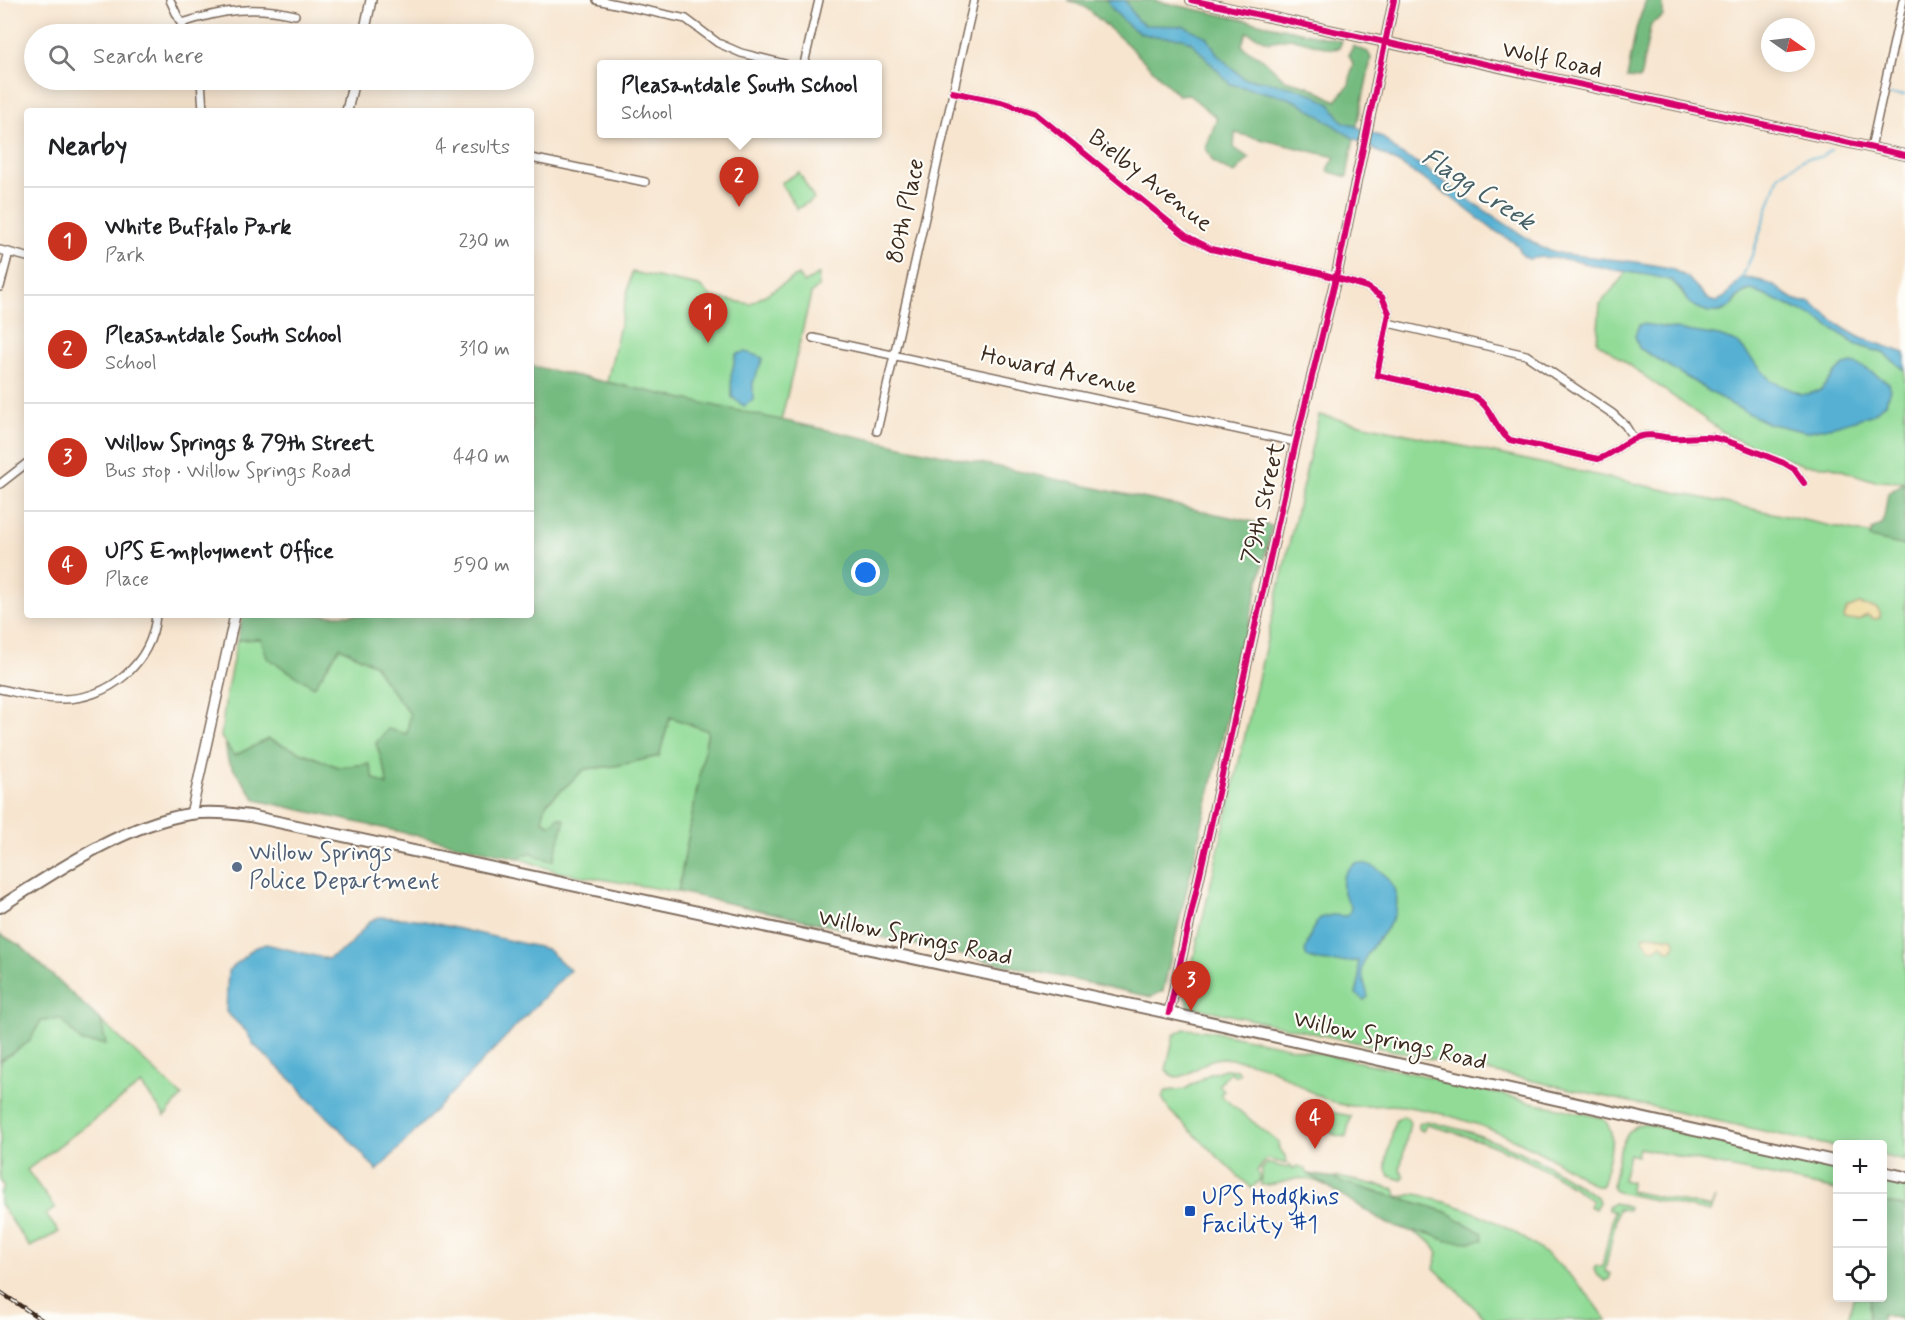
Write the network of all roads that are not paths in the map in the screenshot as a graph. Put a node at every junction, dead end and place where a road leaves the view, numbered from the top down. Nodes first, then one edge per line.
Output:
1 (170, 0) edge
2 (371, 0) edge
3 (597, 0) edge
4 (819, 0) edge
5 (974, 0) edge
6 (1191, 0) edge
7 (1394, 0) edge
8 (1903, 0) edge
9 (295, 15) dead end
10 (182, 23) joint
11 (366, 24) edge
12 (1386, 42) junction
13 (769, 60) edge
14 (805, 60) edge
15 (202, 90) edge
16 (352, 90) edge
17 (952, 92) junction
18 (203, 108) edge
19 (348, 108) edge
20 (1871, 148) junction
21 (1905, 155) edge
22 (534, 159) edge
23 (645, 182) dead end
24 (0, 250) edge
25 (9, 252) junction
26 (24, 256) edge
27 (1336, 278) junction
28 (0, 287) edge
29 (1388, 323) junction
30 (813, 338) dead end
31 (894, 356) junction
32 (877, 431) dead end
33 (1633, 438) junction
34 (1296, 442) junction
35 (24, 465) edge
36 (1804, 483) dead end
37 (0, 484) edge
38 (155, 618) edge
39 (234, 618) edge
40 (0, 689) edge
41 (191, 814) junction
42 (0, 907) edge
43 (1169, 1013) junction
44 (1833, 1161) edge
45 (1887, 1173) edge
46 (1905, 1177) edge

1 - 10 street
2 - 11 street
3 - 13 street
4 - 14 street
5 - 17 street, 80th Place
6 - 12 street, Wolf Road
7 - 12 street, 79th Street
8 - 20 street
9 - 10 street
12 - 20 street, Wolf Road
12 - 27 street, 79th Street
15 - 18 street
16 - 19 street
17 - 27 street, Bielby Avenue
17 - 31 street, 80th Place
20 - 21 street, Wolf Road
22 - 23 street
24 - 25 street
25 - 26 street
25 - 28 street
27 - 29 street, Bielby Avenue
27 - 34 street, 79th Street
29 - 33 street
29 - 33 street
30 - 31 street, Howard Avenue
31 - 32 street, 80th Place
31 - 34 street, Howard Avenue
33 - 36 street
34 - 43 street, 79th Street
35 - 37 street
38 - 40 street
39 - 41 street
41 - 42 main road, Willow Springs Road
41 - 43 main road, Willow Springs Road
43 - 44 main road, Willow Springs Road
45 - 46 main road

